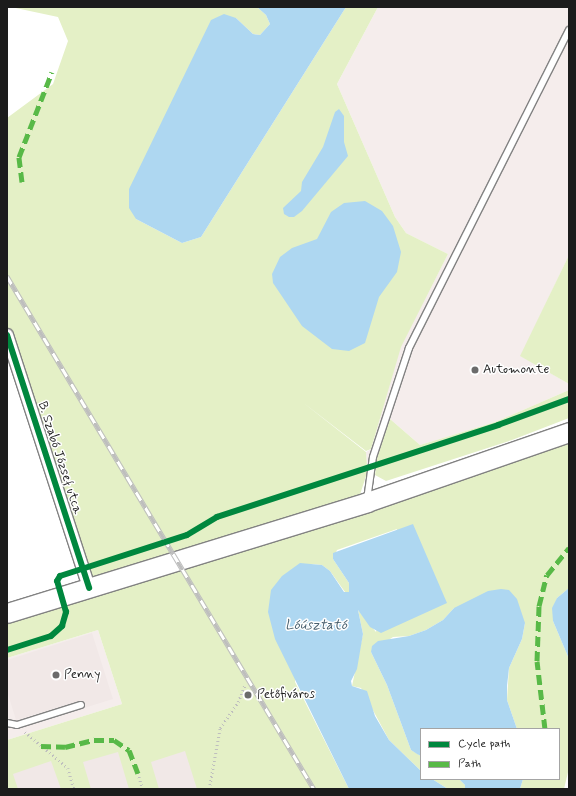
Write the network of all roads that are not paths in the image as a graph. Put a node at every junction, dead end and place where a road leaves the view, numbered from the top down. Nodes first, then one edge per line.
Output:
1 (569, 30) edge
2 (7, 335) edge
3 (569, 432) edge
4 (367, 502) junction
5 (89, 588) junction
6 (7, 613) edge
7 (81, 705) dead end
8 (7, 723) edge

1 - 4 lane
2 - 5 street, B. Szabó József utca
3 - 4 main road
4 - 5 main road
5 - 6 main road
7 - 8 lane

